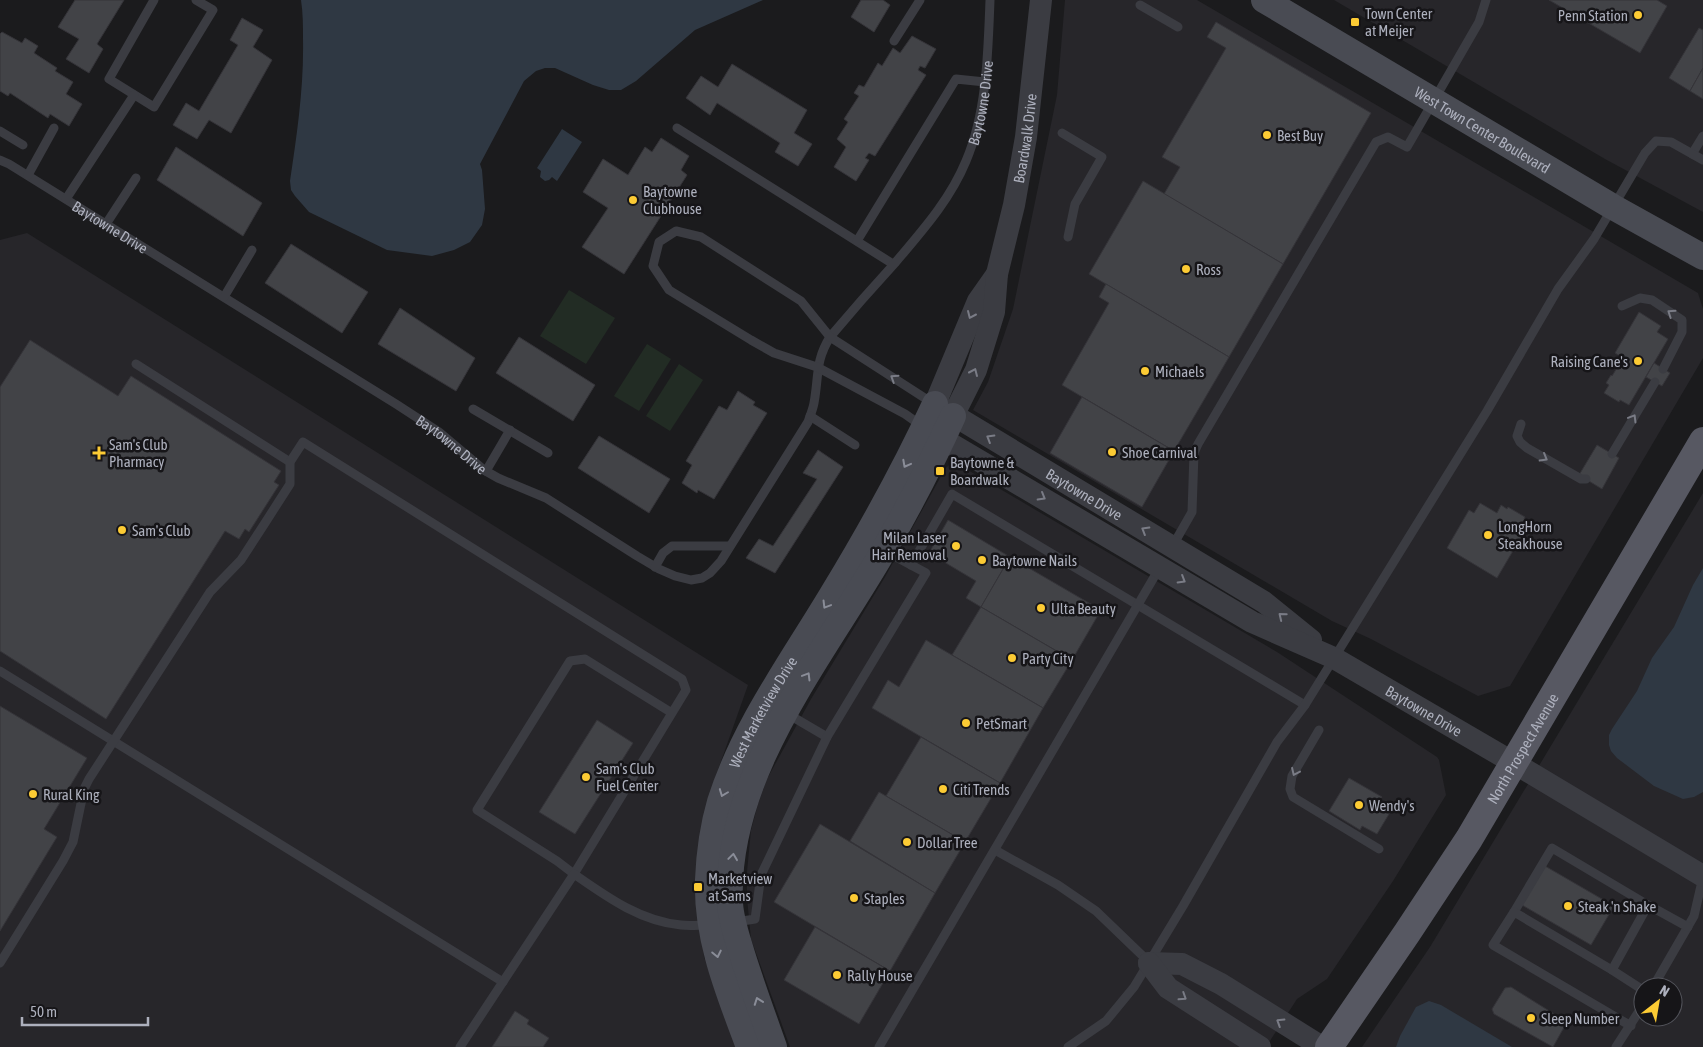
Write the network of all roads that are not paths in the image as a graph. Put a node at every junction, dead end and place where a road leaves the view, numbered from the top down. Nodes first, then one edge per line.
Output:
1 (154, 0) edge
2 (196, 0) edge
3 (920, 0) edge
4 (990, 0) edge
5 (1041, 0) edge
6 (1264, 0) edge
7 (1486, 0) edge
8 (1140, 5) dead end
9 (1178, 27) dead end
10 (894, 41) dead end
11 (985, 82) junction
12 (134, 95) junction
13 (1434, 100) junction
14 (54, 128) dead end
15 (677, 128) dead end
16 (0, 131) edge
17 (1062, 133) dead end
18 (1703, 136) edge
19 (23, 145) dead end
20 (1692, 154) junction
21 (0, 160) edge
22 (1703, 160) edge
23 (28, 175) junction
24 (136, 178) dead end
25 (66, 199) junction
26 (1613, 207) junction
27 (106, 224) junction
28 (1068, 237) dead end
29 (856, 241) junction
30 (252, 250) dead end
31 (1703, 257) edge
32 (893, 264) junction
33 (224, 297) junction
34 (1622, 306) dead end
35 (830, 337) junction
36 (136, 364) dead end
37 (817, 367) junction
38 (1663, 369) dead end
39 (1655, 382) dead end
40 (474, 409) dead end
41 (944, 410) junction
42 (810, 416) junction
43 (1521, 424) dead end
44 (510, 430) junction
45 (934, 434) junction
46 (1703, 441) edge
47 (855, 445) dead end
48 (548, 453) dead end
49 (1612, 454) dead end
50 (290, 462) junction
51 (486, 472) junction
52 (1586, 479) dead end
53 (875, 545) junction
54 (730, 546) junction
55 (1166, 557) junction
56 (911, 565) junction
57 (655, 567) junction
58 (1138, 606) junction
59 (1334, 658) junction
60 (0, 671) edge
61 (1305, 705) junction
62 (776, 706) junction
63 (672, 713) junction
64 (1319, 730) dead end
65 (827, 737) junction
66 (113, 742) junction
67 (1514, 762) junction
68 (1379, 849) dead end
69 (995, 850) junction
70 (574, 874) junction
71 (1703, 877) edge
72 (1648, 904) junction
73 (1514, 912) junction
74 (722, 924) junction
75 (1688, 927) junction
76 (0, 963) edge
77 (1149, 963) junction
78 (1612, 970) junction
79 (1659, 977) edge
80 (503, 982) junction
81 (1633, 984) edge
82 (1633, 1022) edge
83 (1631, 1026) junction
84 (460, 1047) edge
85 (749, 1047) edge
86 (774, 1047) edge
87 (879, 1047) edge
88 (1068, 1047) edge
89 (1260, 1047) edge
90 (1322, 1047) edge
91 (1329, 1047) edge
92 (1616, 1047) edge

1 - 12 lane
2 - 12 lane
3 - 10 lane
4 - 11 lane, Baytowne Drive
5 - 41 street, Boardwalk Drive
6 - 13 main road, West Town Center Boulevard
7 - 13 lane
8 - 9 lane
11 - 29 lane
11 - 32 lane, Baytowne Drive
12 - 25 lane
13 - 26 main road, West Town Center Boulevard
13 - 55 lane
14 - 23 lane
15 - 29 lane
16 - 19 lane
17 - 28 lane
18 - 20 lane
20 - 22 lane
20 - 26 lane
21 - 23 lane, Baytowne Drive
23 - 25 lane, Baytowne Drive
24 - 27 lane
25 - 27 lane, Baytowne Drive
26 - 31 main road, West Town Center Boulevard
26 - 59 lane
27 - 33 lane, Baytowne Drive
29 - 32 lane
30 - 33 lane
32 - 35 lane, Baytowne Drive
33 - 51 lane, Baytowne Drive
38 -> 34 lane
35 - 37 lane, Baytowne Drive
35 - 37 lane
41 -> 35 lane, Baytowne Drive
36 - 50 lane
37 - 42 lane, Baytowne Drive
37 - 45 lane, Baytowne Drive
49 -> 39 lane
40 - 44 lane
41 - 45 main road, West Marketview Drive
55 -> 41 street, Baytowne Drive
42 - 47 lane
42 - 54 lane, Baytowne Drive
43 -> 52 lane
44 - 48 lane
44 - 51 lane
45 - 53 main road, West Marketview Drive
45 -> 55 street, Baytowne Drive
46 - 67 main road, North Prospect Avenue
50 - 63 lane
50 - 66 lane
51 - 57 lane, Baytowne Drive
53 - 56 lane
53 - 62 main road, West Marketview Drive
54 - 57 lane
54 - 57 lane, Baytowne Drive
55 - 58 lane
55 - 59 street, Baytowne Drive
56 - 58 lane
56 - 65 lane
58 - 61 lane
58 - 69 lane
59 - 61 lane
59 - 67 street, Baytowne Drive
60 - 66 lane
61 - 77 lane
62 - 65 lane
62 - 74 main road, West Marketview Drive
63 - 70 lane
63 - 70 lane
64 -> 68 lane
65 - 74 lane
66 - 76 lane
66 - 80 lane
67 - 71 street, Baytowne Drive
67 - 91 main road, North Prospect Avenue
69 - 77 lane
69 - 87 lane
70 - 74 lane
70 - 80 lane
71 - 75 lane
72 - 73 lane
72 - 75 lane
72 - 78 lane
73 - 78 lane
73 - 83 lane
74 -> 85 main road, West Marketview Drive
86 -> 74 main road, West Marketview Drive
75 - 79 lane
77 - 88 lane
77 -> 89 street
90 -> 77 street
78 - 81 lane
80 - 84 lane
82 - 83 lane
83 - 92 lane

